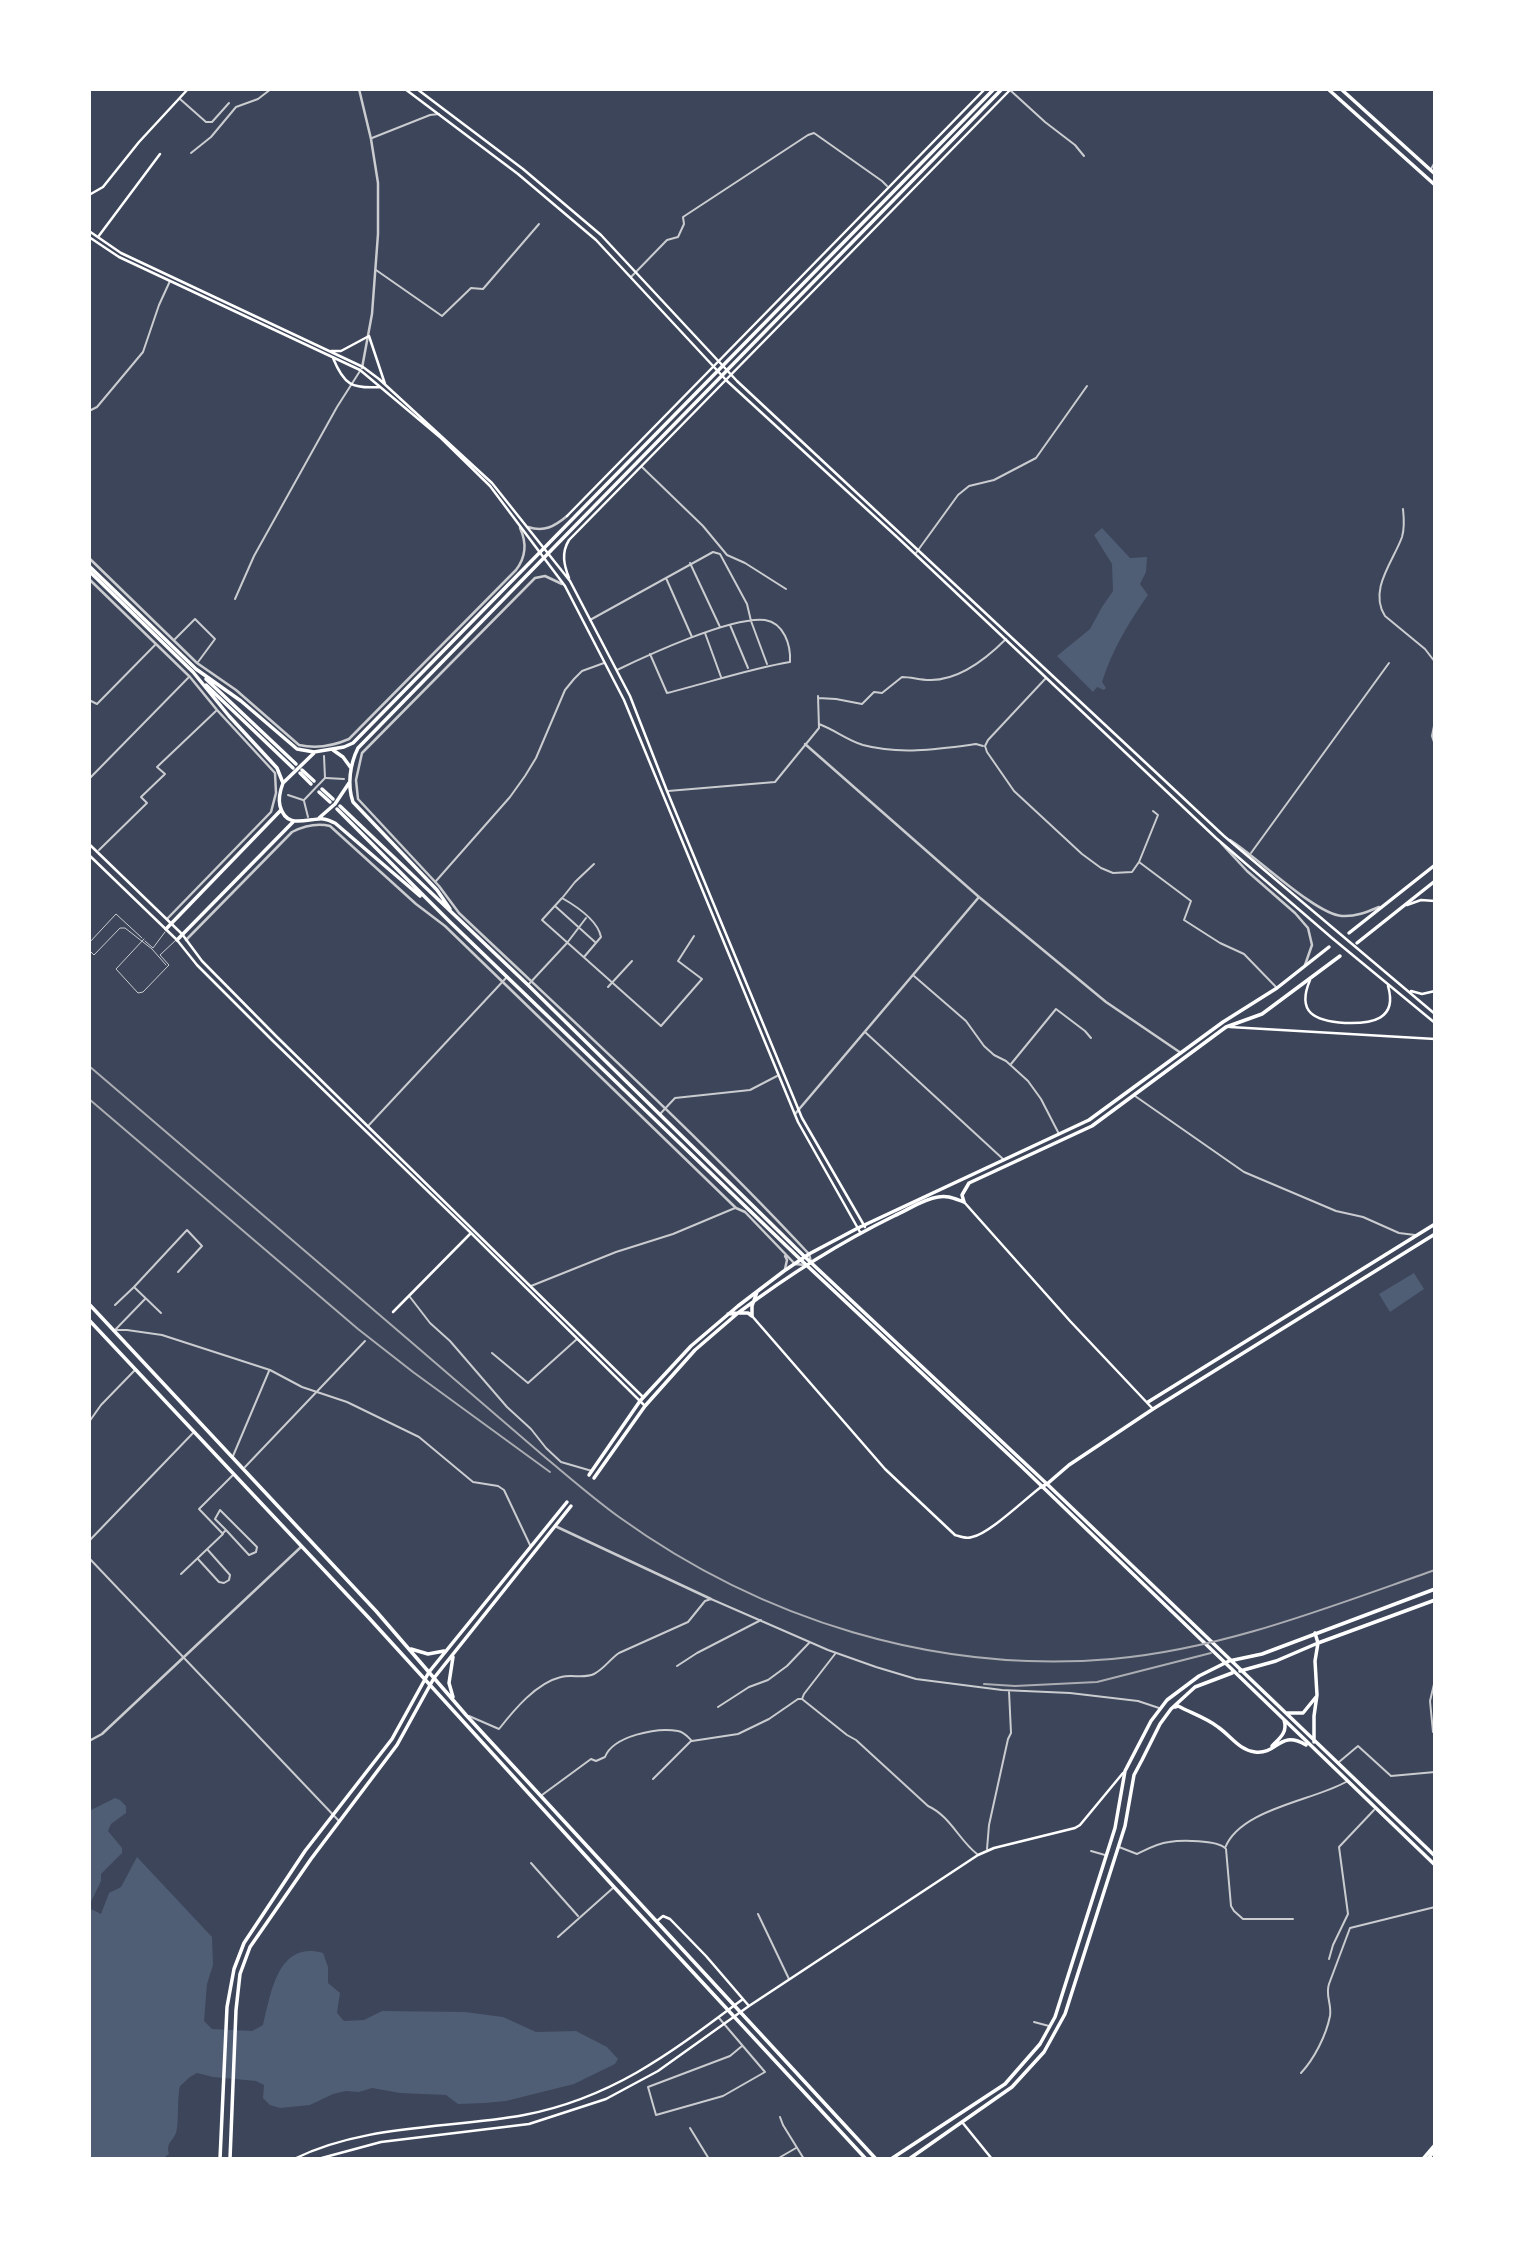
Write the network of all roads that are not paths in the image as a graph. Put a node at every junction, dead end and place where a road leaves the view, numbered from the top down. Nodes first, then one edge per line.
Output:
1 (188, 89) edge
2 (271, 89) edge
3 (359, 89) edge
4 (405, 89) edge
5 (417, 89) edge
6 (985, 89) edge
7 (995, 89) edge
8 (1002, 89) edge
9 (1328, 89) edge
10 (1341, 89) edge
11 (1011, 90) edge
12 (179, 99) junction
13 (229, 103) dead end
14 (440, 114) junction
15 (371, 139) junction
16 (191, 153) dead end
17 (160, 154) dead end
18 (1084, 156) dead end
19 (1435, 162) edge
20 (1430, 169) junction
21 (1435, 174) edge
22 (1435, 185) edge
23 (888, 188) junction
24 (89, 195) edge
25 (539, 224) dead end
26 (89, 231) edge
27 (89, 237) edge
28 (98, 237) junction
29 (375, 270) junction
30 (635, 273) junction
31 (631, 277) junction
32 (171, 278) junction
33 (369, 336) junction
34 (330, 351) junction
35 (334, 358) junction
36 (719, 363) junction
37 (714, 368) junction
38 (361, 369) junction
39 (725, 369) junction
40 (719, 374) junction
41 (727, 382) junction
42 (351, 384) junction
43 (383, 386) junction
44 (1087, 386) dead end
45 (89, 411) edge
46 (642, 467) junction
47 (1403, 509) dead end
48 (567, 516) joint
49 (518, 524) junction
50 (528, 527) junction
51 (547, 550) junction
52 (918, 550) junction
53 (915, 554) junction
54 (541, 556) junction
55 (89, 558) edge
56 (690, 564) junction
57 (89, 566) edge
58 (89, 571) edge
59 (666, 578) junction
60 (89, 579) edge
61 (570, 581) junction
62 (565, 586) junction
63 (786, 589) dead end
64 (235, 599) dead end
65 (590, 620) junction
66 (751, 621) junction
67 (730, 625) junction
68 (720, 628) junction
69 (705, 633) junction
70 (693, 638) junction
71 (1006, 639) junction
72 (174, 640) junction
73 (156, 644) junction
74 (650, 654) junction
75 (1435, 662) edge
76 (197, 663) junction
77 (605, 663) junction
78 (1388, 663) dead end
79 (767, 666) junction
80 (748, 669) junction
81 (616, 670) junction
82 (193, 673) junction
83 (1046, 677) junction
84 (722, 678) junction
85 (89, 700) edge
86 (217, 710) junction
87 (1435, 721) edge
88 (818, 724) junction
89 (805, 744) junction
90 (1435, 745) edge
91 (985, 746) junction
92 (332, 750) junction
93 (314, 752) junction
94 (324, 757) dead end
95 (295, 766) dead end
96 (351, 768) junction
97 (301, 772) dead end
98 (325, 778) junction
99 (89, 779) edge
100 (344, 779) dead end
101 (312, 782) dead end
102 (350, 782) junction
103 (283, 783) junction
104 (321, 790) dead end
105 (667, 791) junction
106 (288, 795) dead end
107 (304, 800) junction
108 (331, 801) dead end
109 (281, 810) junction
110 (1153, 811) dead end
111 (307, 817) dead end
112 (319, 818) junction
113 (293, 822) junction
114 (1224, 836) junction
115 (1216, 838) junction
116 (89, 845) edge
117 (98, 852) junction
118 (1251, 853) junction
119 (89, 855) edge
120 (1139, 862) junction
121 (594, 864) dead end
122 (1435, 865) edge
123 (1435, 881) edge
124 (436, 882) junction
125 (979, 897) junction
126 (562, 898) junction
127 (1435, 901) edge
128 (1385, 905) junction
129 (555, 906) junction
130 (1401, 908) junction
131 (455, 916) junction
132 (587, 917) junction
133 (167, 919) junction
134 (450, 922) junction
135 (171, 923) junction
136 (579, 928) junction
137 (166, 929) junction
138 (1349, 933) dead end
139 (182, 934) junction
140 (694, 936) dead end
141 (177, 940) junction
142 (186, 940) junction
143 (143, 941) junction
144 (89, 943) edge
145 (567, 943) junction
146 (596, 943) junction
147 (1357, 943) dead end
148 (1329, 947) dead end
149 (89, 950) edge
150 (1340, 956) dead end
151 (584, 957) junction
152 (632, 961) dead end
153 (1305, 966) junction
154 (168, 967) junction
155 (913, 975) junction
156 (508, 977) junction
157 (1311, 978) junction
158 (503, 982) junction
159 (612, 983) junction
160 (1386, 983) junction
161 (530, 984) junction
162 (608, 988) dead end
163 (1277, 988) junction
164 (1406, 990) junction
165 (1435, 991) edge
166 (1435, 1014) edge
167 (1435, 1023) edge
168 (1226, 1027) junction
169 (865, 1032) junction
170 (1091, 1038) dead end
171 (1435, 1039) edge
172 (575, 1042) junction
173 (1181, 1053) junction
174 (580, 1056) junction
175 (1010, 1064) junction
176 (605, 1072) junction
177 (778, 1076) junction
178 (606, 1082) junction
179 (1134, 1095) junction
180 (665, 1108) junction
181 (799, 1111) junction
182 (660, 1114) junction
183 (794, 1114) junction
184 (369, 1126) junction
185 (1059, 1134) junction
186 (1004, 1159) junction
187 (964, 1202) junction
188 (736, 1208) junction
189 (1435, 1224) edge
190 (865, 1227) junction
191 (859, 1230) junction
192 (471, 1233) junction
193 (1435, 1234) edge
194 (1416, 1236) junction
195 (781, 1250) junction
196 (807, 1255) junction
197 (801, 1260) junction
198 (811, 1262) junction
199 (795, 1264) junction
200 (806, 1265) junction
201 (784, 1271) junction
202 (178, 1272) dead end
203 (530, 1286) junction
204 (134, 1287) junction
205 (757, 1291) junction
206 (409, 1296) junction
207 (146, 1298) junction
208 (754, 1302) junction
209 (89, 1304) edge
210 (115, 1305) dead end
211 (393, 1312) dead end
212 (161, 1313) dead end
213 (738, 1313) junction
214 (728, 1314) junction
215 (752, 1316) junction
216 (90, 1322) edge
217 (114, 1330) junction
218 (578, 1338) junction
219 (365, 1341) dead end
220 (492, 1353) dead end
221 (136, 1370) junction
222 (270, 1370) junction
223 (318, 1391) junction
224 (641, 1399) junction
225 (1148, 1402) junction
226 (646, 1404) junction
227 (1153, 1409) junction
228 (89, 1422) edge
229 (195, 1432) junction
230 (232, 1457) junction
231 (243, 1468) junction
232 (591, 1473) joint
233 (234, 1474) junction
234 (594, 1478) dead end
235 (1047, 1484) junction
236 (1041, 1486) junction
237 (567, 1502) dead end
238 (571, 1506) dead end
239 (555, 1526) junction
240 (226, 1530) junction
241 (223, 1534) junction
242 (89, 1541) edge
243 (531, 1546) junction
244 (301, 1547) junction
245 (207, 1549) junction
246 (89, 1558) edge
247 (197, 1558) junction
248 (181, 1574) dead end
249 (1435, 1589) edge
250 (711, 1599) junction
251 (1435, 1600) edge
252 (762, 1620) junction
253 (1315, 1633) junction
254 (810, 1642) junction
255 (1318, 1643) junction
256 (407, 1646) junction
257 (446, 1650) junction
258 (836, 1653) junction
259 (453, 1654) junction
260 (184, 1659) junction
261 (677, 1666) dead end
262 (429, 1672) junction
263 (434, 1678) junction
264 (424, 1679) junction
265 (1435, 1680) edge
266 (1249, 1683) junction
267 (430, 1686) junction
268 (1009, 1690) junction
269 (1317, 1695) junction
270 (453, 1699) junction
271 (802, 1699) junction
272 (718, 1707) dead end
273 (1160, 1709) junction
274 (1171, 1709) junction
275 (466, 1714) junction
276 (1284, 1715) junction
277 (1433, 1732) edge
278 (89, 1741) edge
279 (692, 1741) junction
280 (1314, 1742) junction
281 (1311, 1748) junction
282 (1266, 1752) junction
283 (1339, 1763) junction
284 (1125, 1771) junction
285 (1435, 1772) edge
286 (653, 1779) dead end
287 (1346, 1782) junction
288 (542, 1796) junction
289 (1374, 1809) junction
290 (333, 1815) junction
291 (339, 1822) junction
292 (1118, 1847) junction
293 (1225, 1847) junction
294 (987, 1851) junction
295 (1091, 1851) dead end
296 (978, 1855) junction
297 (1106, 1855) junction
298 (1435, 1856) edge
299 (531, 1863) dead end
300 (1435, 1865) edge
301 (614, 1887) junction
302 (1435, 1907) edge
303 (758, 1914) dead end
304 (579, 1917) junction
305 (1293, 1919) dead end
306 (656, 1922) junction
307 (558, 1937) dead end
308 (1329, 1959) dead end
309 (790, 1980) junction
310 (743, 1999) junction
311 (749, 2006) junction
312 (718, 2017) junction
313 (1034, 2022) dead end
314 (724, 2024) junction
315 (1050, 2026) junction
316 (742, 2046) junction
317 (1301, 2073) dead end
318 (780, 2117) dead end
319 (962, 2122) junction
320 (690, 2128) dead end
321 (933, 2132) junction
322 (937, 2139) junction
323 (796, 2148) junction
324 (1435, 2148) edge
325 (220, 2159) edge
326 (230, 2159) edge
327 (294, 2159) edge
328 (318, 2159) edge
329 (709, 2159) edge
330 (777, 2159) edge
331 (804, 2159) edge
332 (866, 2159) edge
333 (876, 2159) edge
334 (891, 2159) edge
335 (909, 2159) edge
336 (992, 2159) edge
337 (1425, 2159) edge

1 - 12 main road
2 - 16 street
3 - 15 street
4 - 14 main road
5 - 30 main road
6 - 23 main road
7 - 39 main road
8 - 39 main road
9 - 22 main road
10 - 20 main road
11 - 18 street
11 - 41 main road
12 - 13 street
12 - 24 main road
14 - 15 street
14 - 31 main road
15 - 29 street
17 - 28 main road
19 - 20 street
20 - 21 main road
23 - 30 street
23 - 36 main road
25 - 29 street
26 - 28 main road
27 - 32 main road
28 - 32 main road
29 - 33 street
30 - 31 street
30 - 36 main road
31 - 37 main road
32 - 34 main road
32 - 35 main road
32 - 45 street
33 - 34 main road
33 - 38 street
33 - 43 main road
34 - 38 main road
35 - 38 main road
35 - 42 main road
36 - 37 main road
36 - 39 main road
37 - 40 main road
37 - 48 main road
38 - 42 street
38 - 43 main road
39 - 40 main road
39 - 52 main road
40 - 41 main road
40 - 51 main road
41 - 46 main road
41 - 53 main road
42 - 43 main road
42 - 64 street
43 - 49 main road
43 - 50 main road
44 - 52 street
46 - 61 main road
46 - 63 street
47 - 75 street
48 - 50 street
49 - 54 main road
49 - 76 street
50 - 51 main road
51 - 54 main road
51 - 61 main road
52 - 53 street
52 - 114 main road
53 - 71 main road
54 - 62 main road
54 - 92 main road
54 - 96 main road
55 - 72 street
56 - 59 street
56 - 66 street
56 - 68 street
57 - 82 main road
58 - 82 main road
59 - 65 street
59 - 70 street
60 - 73 street
61 - 65 main road
62 - 77 main road
62 - 124 street
65 - 81 main road
66 - 67 street
66 - 79 street
66 - 79 street
67 - 68 street
67 - 80 street
68 - 69 street
69 - 70 street
69 - 84 street
70 - 74 street
71 - 83 main road
71 - 88 street
72 - 76 street
72 - 76 street
73 - 82 street
73 - 85 street
74 - 81 street
74 - 84 street
77 - 124 street
77 - 177 main road
78 - 118 street
79 - 80 street
80 - 84 street
81 - 105 main road
82 - 86 street
82 - 93 main road
82 - 95 main road
82 - 99 street
82 - 103 main road
83 - 91 street
83 - 115 main road
86 - 117 street
86 - 133 street
87 - 90 street
88 - 89 street
88 - 91 street
89 - 105 street
89 - 125 street
91 - 120 street
92 - 93 main road
92 - 96 main road
93 - 103 main road
94 - 98 street
96 - 102 main road
97 - 101 main road
98 - 100 street
98 - 107 street
102 - 112 main road
102 - 131 main road
103 - 109 main road
104 - 108 main road
105 - 181 main road
106 - 107 street
107 - 111 street
109 - 113 main road
109 - 135 main road
110 - 120 street
112 - 113 main road
112 - 134 main road
113 - 139 main road
114 - 118 street
114 - 164 main road
115 - 153 street
115 - 160 main road
116 - 117 main road
117 - 133 main road
118 - 128 street
119 - 137 main road
120 - 163 street
121 - 126 street
122 - 128 main road
123 - 130 main road
124 - 161 street
125 - 155 street
125 - 173 street
126 - 129 street
126 - 132 street
127 - 130 main road
128 - 138 main road
129 - 136 street
129 - 145 street
130 - 147 main road
131 - 134 main road
131 - 161 main road
132 - 136 street
132 - 146 street
133 - 135 main road
134 - 156 main road
135 - 137 main road
135 - 139 main road
136 - 145 street
136 - 146 street
137 - 141 main road
137 - 143 lane
139 - 141 main road
139 - 142 main road
140 - 159 street
141 - 154 lane
141 - 192 main road
142 - 158 street
142 - 184 main road
143 - 144 lane
143 - 149 lane
143 - 154 lane
143 - 154 lane
145 - 151 street
145 - 161 street
146 - 151 street
148 - 153 main road
150 - 157 main road
151 - 159 street
152 - 159 street
153 - 163 main road
155 - 169 street
155 - 175 street
156 - 158 street
156 - 172 main road
157 - 160 main road
157 - 168 main road
158 - 174 street
158 - 184 street
159 - 162 street
160 - 167 main road
161 - 180 street
161 - 182 main road
163 - 173 main road
164 - 165 main road
164 - 166 main road
168 - 171 main road
168 - 179 main road
169 - 181 street
169 - 186 street
170 - 175 street
172 - 174 street
172 - 176 main road
173 - 185 main road
174 - 178 street
175 - 185 street
176 - 178 street
176 - 197 main road
177 - 180 street
177 - 183 main road
178 - 188 street
179 - 187 main road
179 - 194 street
180 - 182 street
180 - 196 street
181 - 183 street
181 - 190 main road
182 - 196 main road
183 - 191 main road
184 - 203 main road
185 - 186 main road
186 - 190 main road
187 - 190 main road
187 - 225 main road
188 - 195 street
188 - 203 street
189 - 194 main road
190 - 191 main road
191 - 196 main road
191 - 198 main road
192 - 206 main road
192 - 218 main road
193 - 227 main road
194 - 225 main road
195 - 199 street
195 - 201 street
196 - 197 main road
196 - 198 main road
197 - 199 main road
197 - 200 main road
198 - 200 main road
198 - 235 main road
199 - 200 street
199 - 201 main road
200 - 208 main road
200 - 236 main road
201 - 205 main road
202 - 204 street
203 - 224 main road
204 - 207 street
204 - 210 street
205 - 208 main road
205 - 214 main road
206 - 211 main road
206 - 232 street
207 - 212 street
207 - 217 street
208 - 213 main road
208 - 215 main road
209 - 217 main road
213 - 214 main road
213 - 215 main road
213 - 226 main road
214 - 224 main road
215 - 236 main road
216 - 221 main road
217 - 222 street
217 - 230 main road
218 - 220 street
218 - 224 main road
219 - 223 street
221 - 228 street
221 - 229 main road
222 - 223 street
222 - 230 street
223 - 231 street
223 - 243 street
224 - 226 main road
224 - 232 main road
225 - 227 main road
226 - 234 main road
227 - 235 main road
229 - 233 main road
229 - 242 street
230 - 231 main road
231 - 256 main road
233 - 241 street
233 - 244 main road
235 - 236 main road
235 - 266 main road
236 - 266 main road
237 - 243 main road
238 - 239 main road
239 - 250 street
239 - 259 main road
240 - 240 street
240 - 241 street
241 - 245 street
243 - 257 main road
244 - 260 street
244 - 264 main road
245 - 247 street
245 - 247 street
246 - 260 street
247 - 248 street
249 - 253 main road
250 - 252 street
250 - 275 street
251 - 255 main road
252 - 254 street
252 - 261 street
253 - 255 main road
253 - 273 main road
254 - 258 street
254 - 272 street
255 - 269 main road
255 - 274 main road
256 - 257 main road
256 - 262 main road
257 - 262 main road
258 - 268 street
258 - 271 street
259 - 263 main road
259 - 270 main road
260 - 278 street
260 - 290 street
262 - 263 main road
262 - 264 main road
263 - 267 main road
263 - 270 main road
264 - 267 main road
264 - 290 main road
265 - 277 street
266 - 276 main road
267 - 291 main road
267 - 301 main road
268 - 273 street
268 - 294 street
269 - 276 main road
269 - 280 main road
270 - 275 main road
271 - 279 street
271 - 296 street
273 - 284 main road
274 - 282 main road
274 - 292 main road
275 - 288 main road
276 - 280 main road
276 - 281 main road
276 - 282 main road
279 - 286 street
279 - 288 street
280 - 283 main road
281 - 282 main road
281 - 287 main road
283 - 285 street
283 - 298 main road
284 - 294 main road
284 - 297 main road
287 - 289 main road
287 - 293 street
288 - 306 main road
289 - 300 main road
289 - 308 street
290 - 291 street
290 - 325 main road
291 - 326 main road
292 - 293 street
292 - 319 main road
293 - 305 street
294 - 296 main road
295 - 297 street
296 - 309 main road
297 - 315 main road
299 - 304 street
301 - 304 street
301 - 332 main road
302 - 317 street
303 - 309 street
304 - 307 street
306 - 310 main road
306 - 333 main road
309 - 311 main road
310 - 311 main road
310 - 312 main road
311 - 314 main road
312 - 314 street
312 - 327 main road
313 - 315 street
314 - 316 street
314 - 328 main road
315 - 321 main road
316 - 316 street
318 - 323 street
319 - 322 main road
319 - 336 main road
320 - 329 street
321 - 322 main road
321 - 334 main road
322 - 335 main road
323 - 330 street
323 - 331 street
324 - 337 main road

